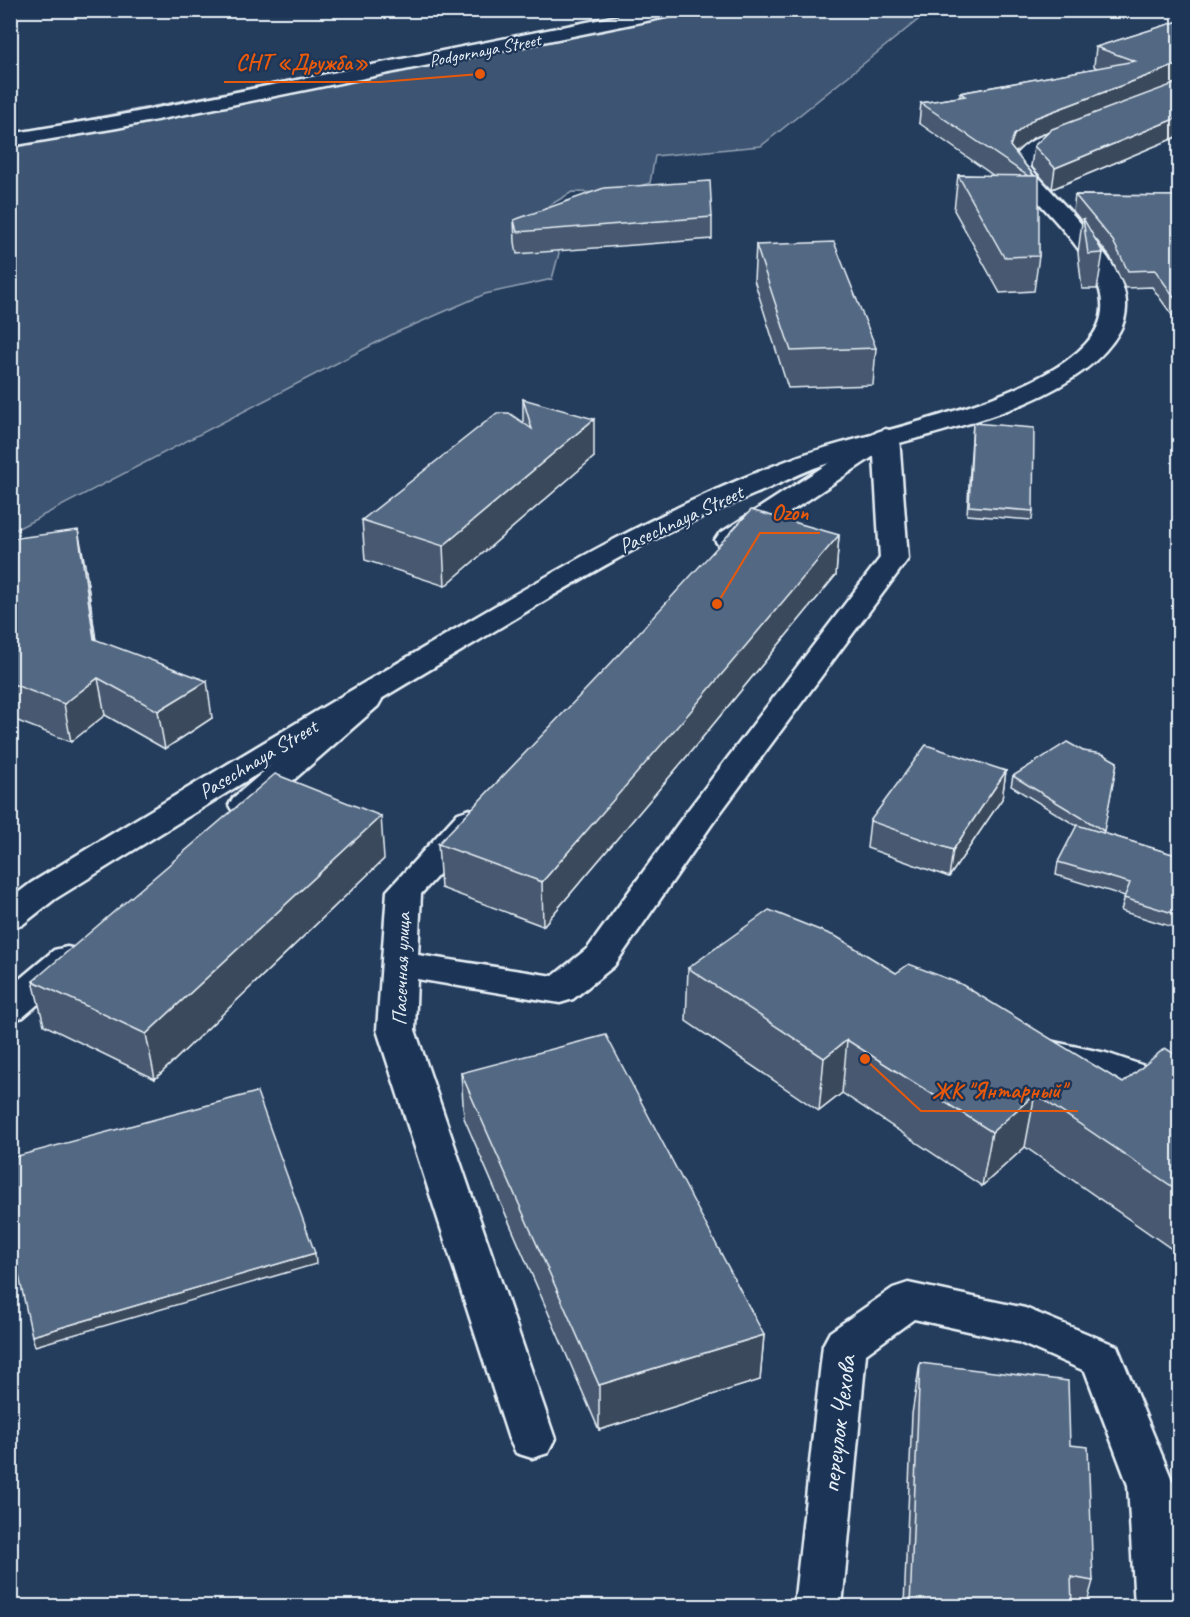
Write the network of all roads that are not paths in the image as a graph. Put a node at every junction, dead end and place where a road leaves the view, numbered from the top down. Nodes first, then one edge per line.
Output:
1 (676, 10) edge
2 (1095, 124) edge
3 (10, 140) edge
4 (886, 437) junction
5 (711, 559) edge
6 (386, 682) junction
7 (493, 795) edge
8 (225, 822) edge
9 (10, 917) edge
10 (91, 938) edge
11 (400, 964) junction
12 (10, 1008) edge
13 (1020, 1046) edge
14 (1179, 1093) edge
15 (532, 1439) dead end
16 (818, 1606) edge
17 (1159, 1606) edge

1 - 3 street, Podgornaya Street
2 - 4 street, Pasechnaya Street
4 - 5 street
4 - 6 street, Pasechnaya Street
4 - 11 street
6 - 8 street
6 - 9 street, Pasechnaya Street
7 - 11 street, Пасечная улица
10 - 12 street
11 - 15 street, Пасечная улица
13 - 14 street
16 - 17 street, переулок Чехова

